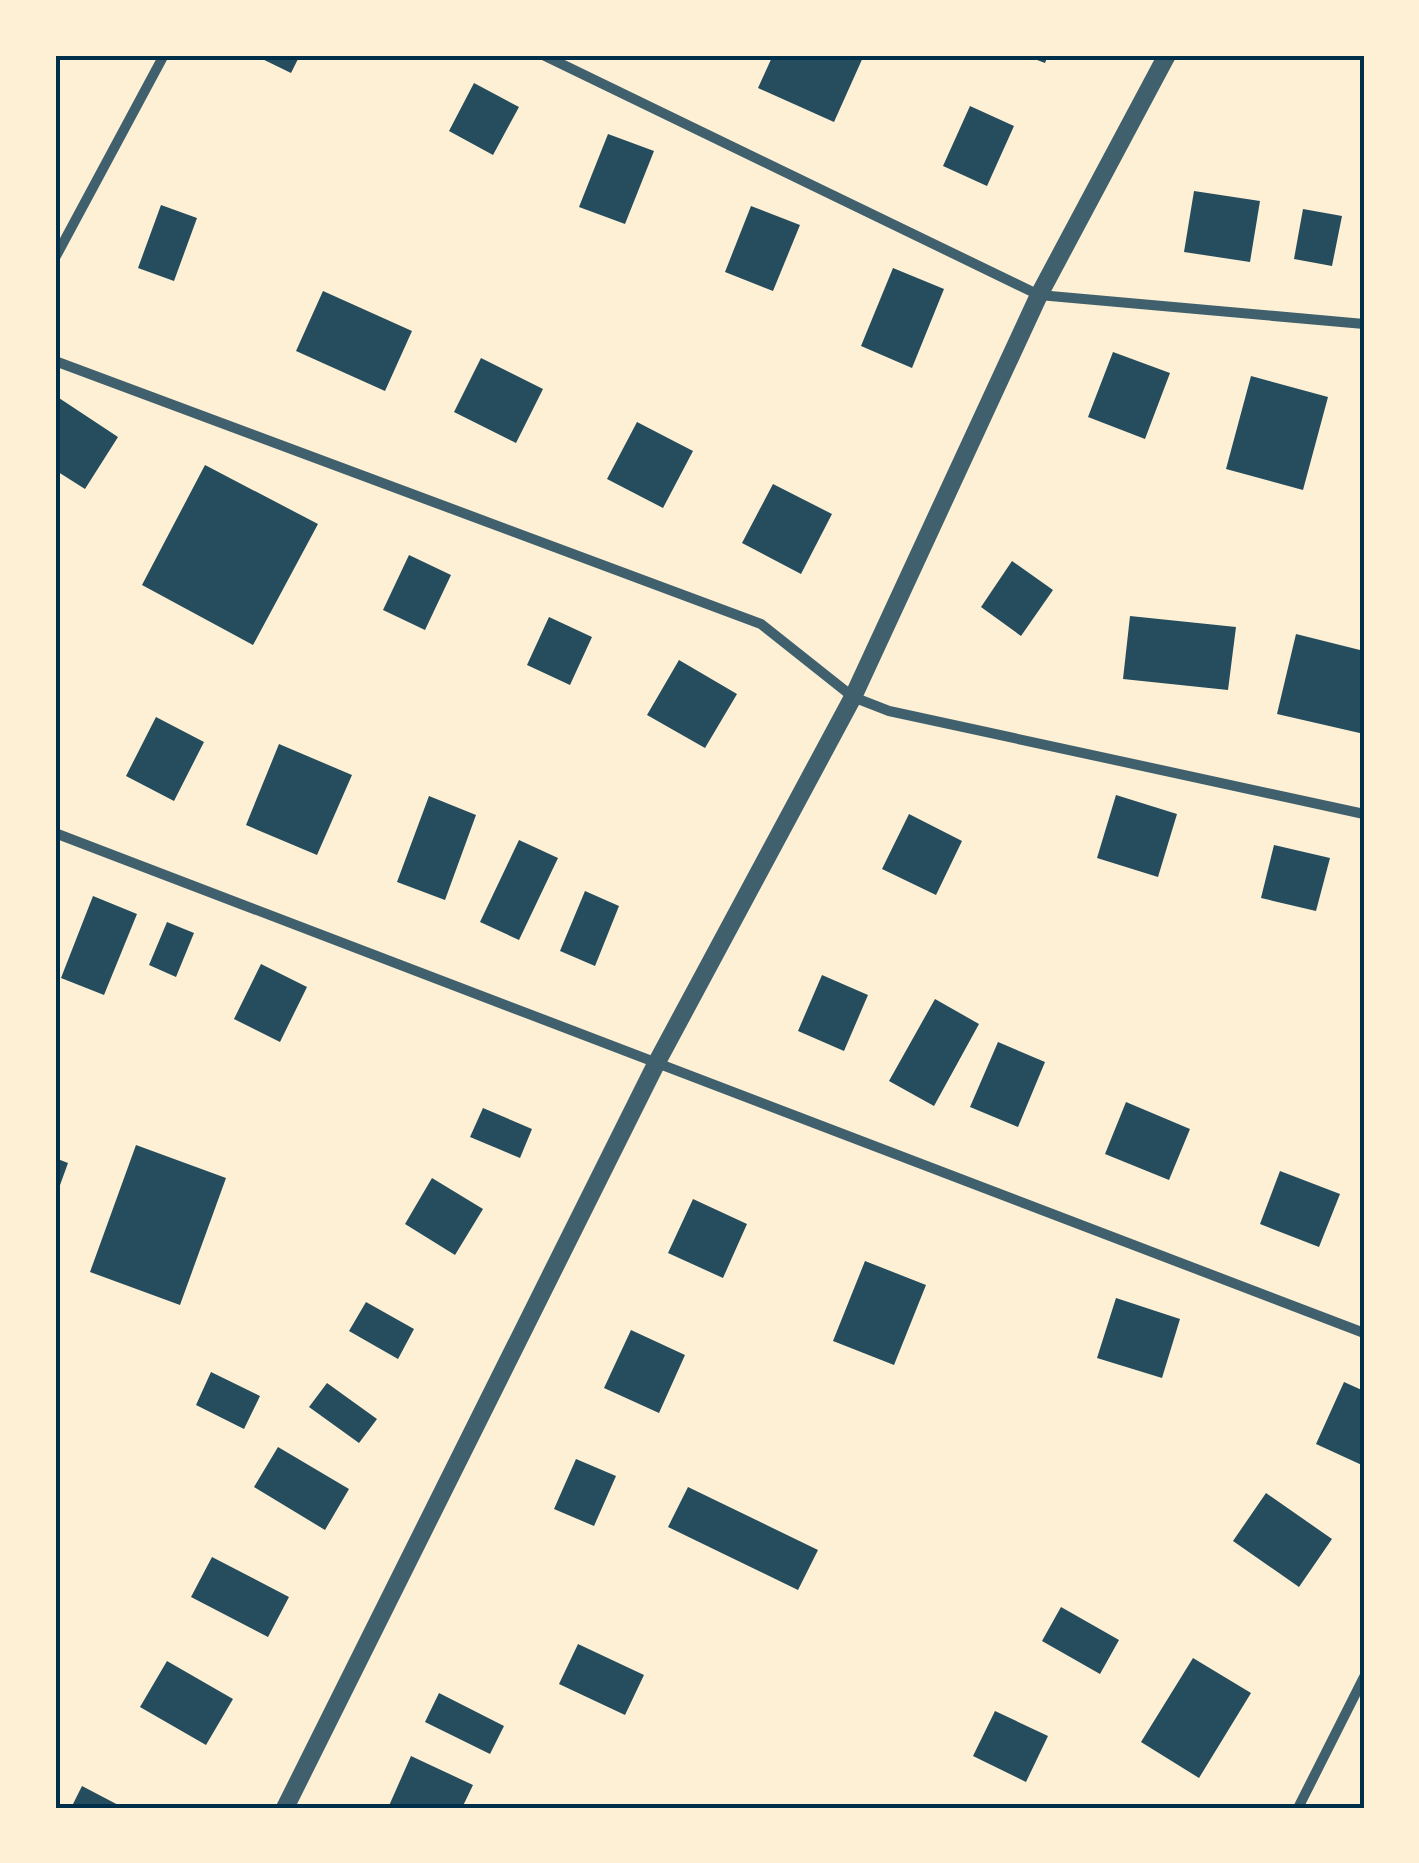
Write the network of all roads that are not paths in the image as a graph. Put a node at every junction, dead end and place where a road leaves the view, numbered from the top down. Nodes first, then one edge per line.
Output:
1 (164, 55) edge
2 (543, 55) edge
3 (1168, 55) edge
4 (55, 258) edge
5 (1039, 295) junction
6 (1364, 324) edge
7 (55, 361) edge
8 (853, 697) junction
9 (1364, 814) edge
10 (55, 833) edge
11 (657, 1062) junction
12 (1364, 1333) edge
13 (1364, 1677) edge
14 (285, 1808) edge
15 (1298, 1808) edge

1 - 4 street
2 - 5 street
3 - 5 street
5 - 6 street
5 - 8 street
7 - 8 street
8 - 9 street
8 - 11 street
10 - 11 street
11 - 12 street
11 - 14 street
13 - 15 street

